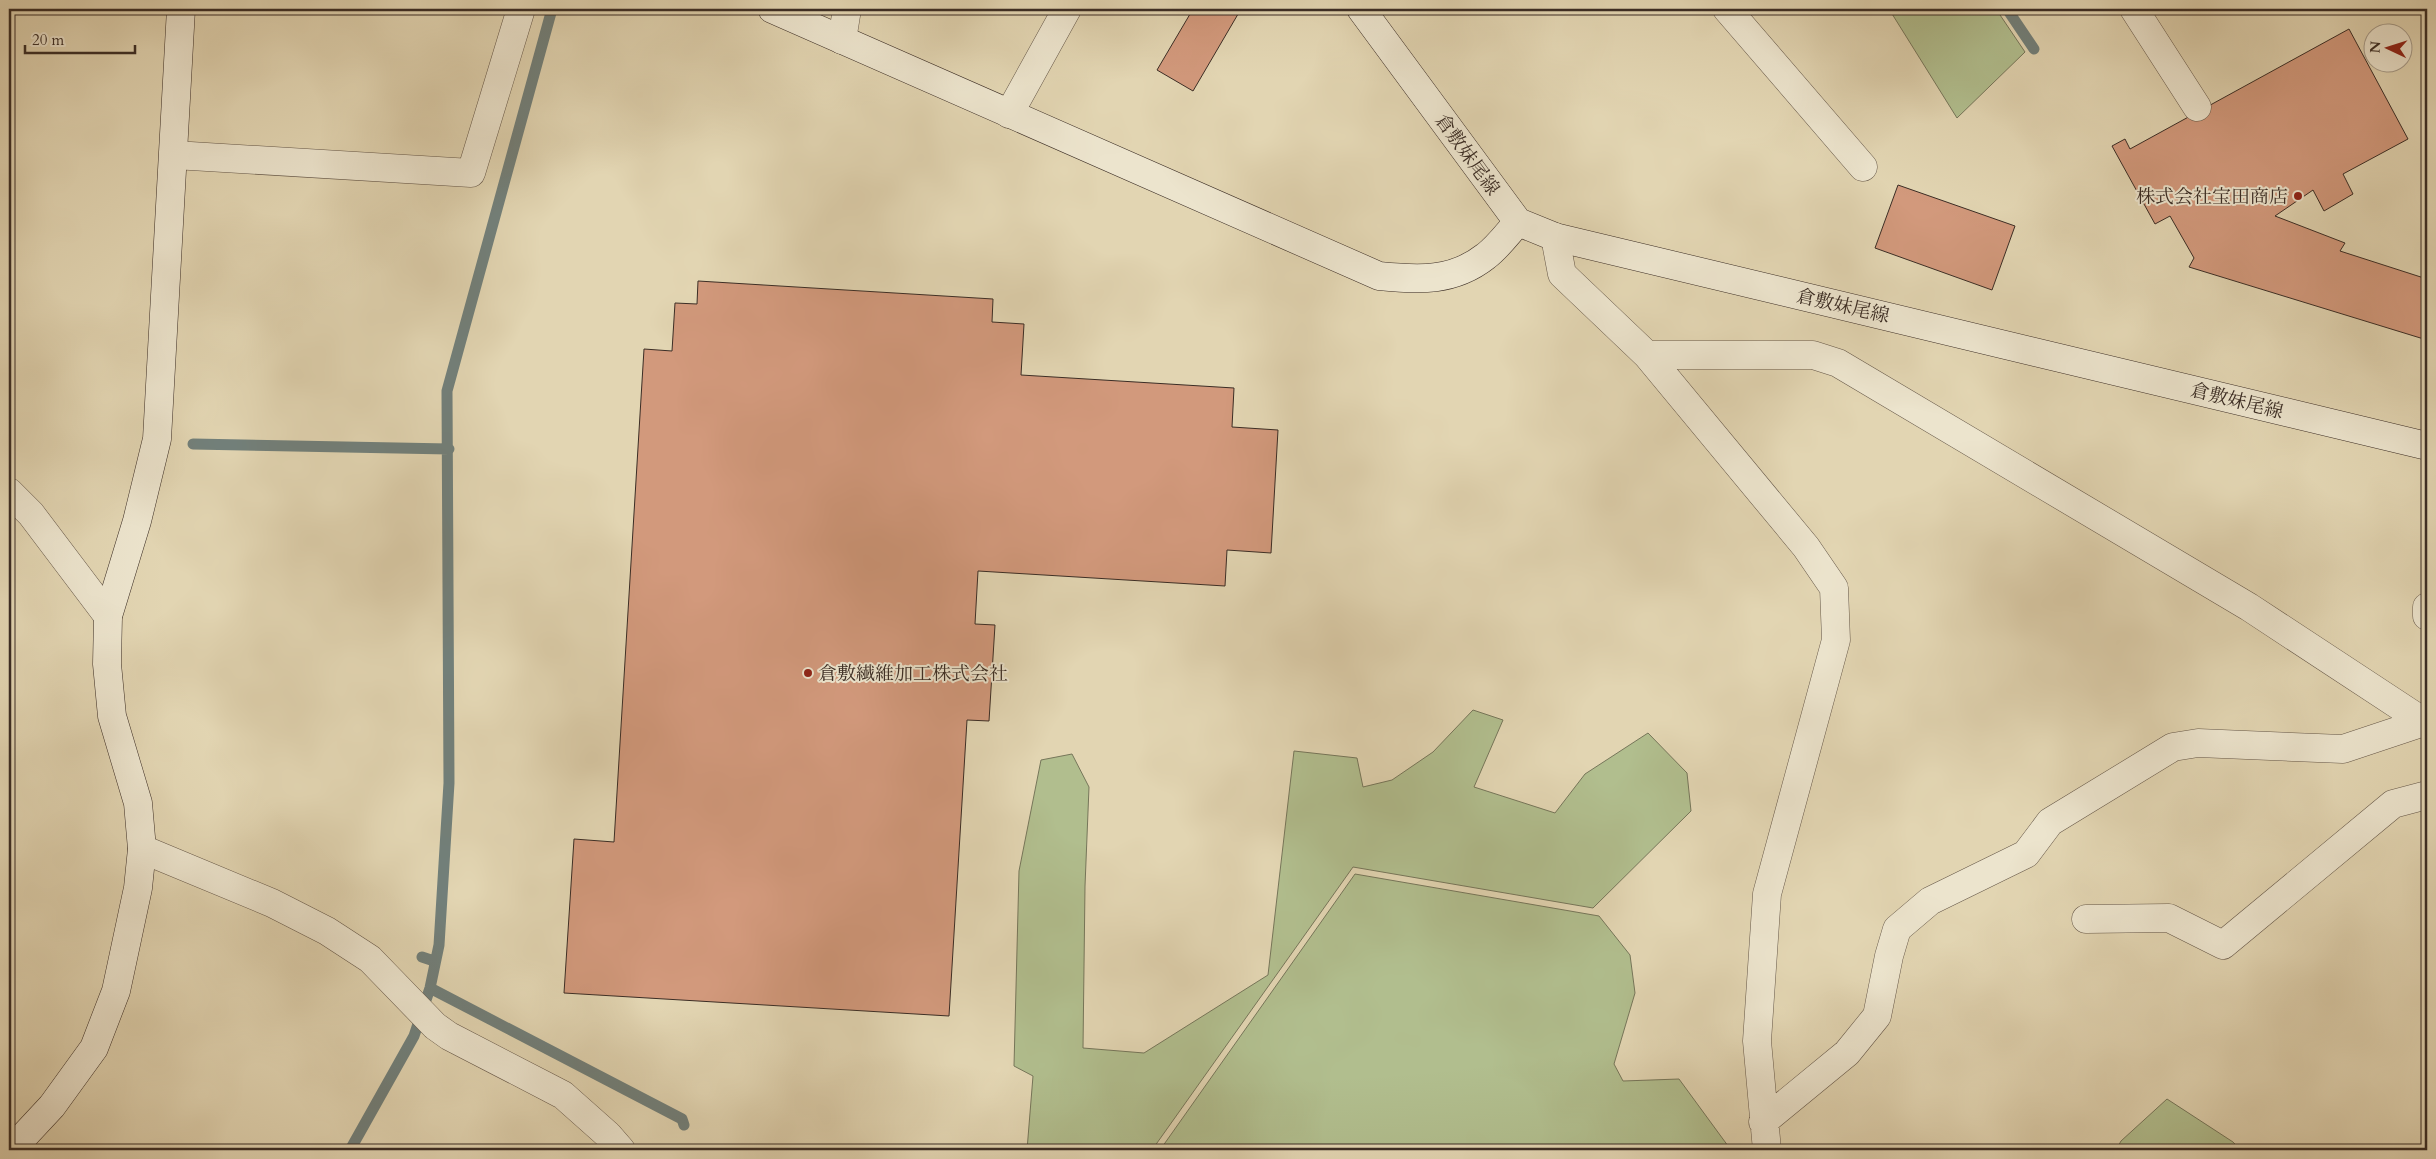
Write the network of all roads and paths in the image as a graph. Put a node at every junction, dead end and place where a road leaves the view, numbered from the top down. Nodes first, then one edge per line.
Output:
1 (181, 9) edge
2 (521, 9) edge
3 (772, 9) edge
4 (847, 9) edge
5 (1067, 9) edge
6 (1361, 9) edge
7 (1727, 9) edge
8 (2134, 9) edge
9 (842, 40) junction
10 (2197, 107) dead end
11 (1008, 114) junction
12 (174, 155) junction
13 (1862, 167) dead end
14 (1518, 222) junction
15 (1555, 237) junction
16 (1647, 355) junction
17 (2427, 446) edge
18 (9, 492) edge
19 (2427, 607) edge
20 (108, 616) junction
21 (2427, 616) edge
22 (2426, 722) edge
23 (2427, 795) edge
24 (142, 849) junction
25 (2086, 919) dead end
26 (1763, 1122) junction
27 (11, 1150) edge
28 (621, 1150) edge
29 (1767, 1150) edge

1 - 12 street
2 - 12 street
3 - 9 street
4 - 9 street
5 - 11 street
6 - 14 street, 倉敷妹尾線
7 - 13 street
8 - 10 street
9 - 11 street
11 - 14 street
12 - 20 street
14 - 15 street, 倉敷妹尾線
15 - 16 street
15 - 17 street, 倉敷妹尾線
16 - 22 street
16 - 26 street
18 - 20 street
19 - 21 street
20 - 24 street
22 - 26 street
23 - 25 street
24 - 27 street
24 - 28 street
26 - 29 street

